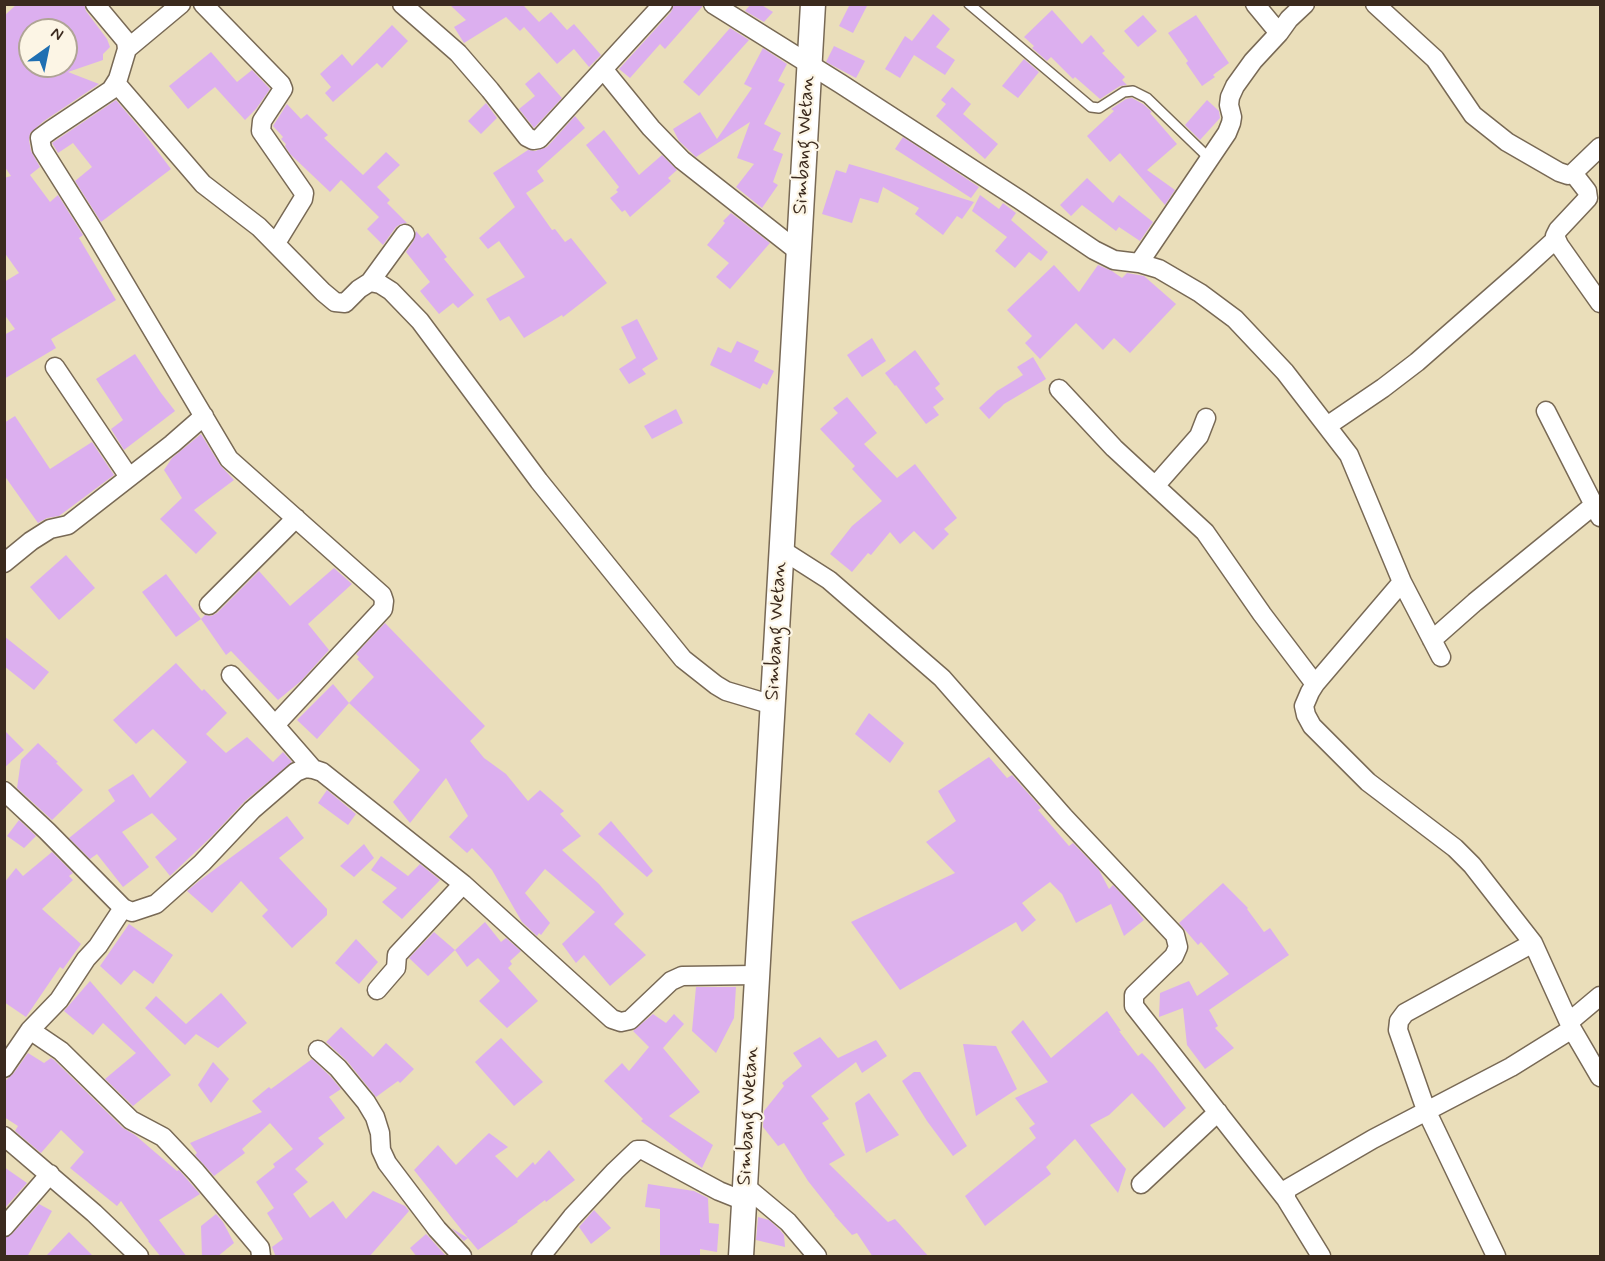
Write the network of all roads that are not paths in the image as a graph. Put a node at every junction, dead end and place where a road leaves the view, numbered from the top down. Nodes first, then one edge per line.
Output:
1 (95, 4) edge
2 (181, 4) edge
3 (203, 4) edge
4 (402, 4) edge
5 (663, 4) edge
6 (713, 4) edge
7 (813, 4) edge
8 (969, 4) edge
9 (1255, 4) edge
10 (1305, 4) edge
11 (1375, 4) edge
12 (1279, 33) junction
13 (127, 49) junction
14 (810, 65) junction
15 (603, 69) junction
16 (116, 83) junction
17 (1600, 147) edge
18 (1210, 159) junction
19 (1574, 172) junction
20 (405, 234) dead end
21 (1556, 238) junction
22 (276, 243) junction
23 (799, 252) junction
24 (1139, 263) junction
25 (370, 282) junction
26 (1600, 303) edge
27 (55, 367) dead end
28 (1059, 389) dead end
29 (1546, 411) dead end
30 (204, 416) junction
31 (1206, 418) dead end
32 (1327, 426) junction
33 (129, 477) junction
34 (1155, 486) junction
35 (1597, 511) edge
36 (296, 518) junction
37 (782, 550) junction
38 (4, 563) edge
39 (1402, 582) junction
40 (209, 605) dead end
41 (1432, 639) junction
42 (1441, 657) dead end
43 (231, 675) dead end
44 (1315, 684) junction
45 (773, 705) junction
46 (275, 725) junction
47 (313, 769) junction
48 (4, 791) edge
49 (463, 884) junction
50 (123, 908) junction
51 (1533, 943) junction
52 (756, 975) junction
53 (377, 990) dead end
54 (1600, 996) edge
55 (1570, 1025) junction
56 (30, 1030) junction
57 (11, 1044) edge
58 (318, 1050) dead end
59 (4, 1068) edge
60 (1600, 1077) edge
61 (1426, 1110) junction
62 (1218, 1112) junction
63 (4, 1136) edge
64 (50, 1174) junction
65 (1141, 1184) dead end
66 (745, 1193) junction
67 (1286, 1199) junction
68 (4, 1227) edge
69 (139, 1257) edge
70 (261, 1257) edge
71 (462, 1257) edge
72 (541, 1257) edge
73 (741, 1257) edge
74 (817, 1257) edge
75 (1321, 1257) edge
76 (1496, 1257) edge

1 - 13 street
2 - 13 street
3 - 22 street
4 - 15 street
5 - 15 street
6 - 14 street
7 - 14 street, Simbang Wetan
8 - 18 lane
9 - 12 street
10 - 12 street
11 - 19 street
12 - 18 street
13 - 16 street
14 - 23 street, Simbang Wetan
14 - 24 street
15 - 23 street
16 - 22 street
16 - 30 street
17 - 19 street
18 - 24 street
19 - 21 street
20 - 25 street
21 - 26 street
21 - 32 street
22 - 25 street
23 - 37 street, Simbang Wetan
24 - 32 street
25 - 45 street
27 - 33 street
28 - 34 street
29 - 35 street
30 - 33 street
30 - 36 street
31 - 34 street
32 - 39 street
33 - 38 street
34 - 44 street
35 - 41 street
36 - 40 street
36 - 46 street
37 - 45 street, Simbang Wetan
37 - 62 street
39 - 41 street
39 - 44 street
41 - 42 street
43 - 46 street
44 - 51 street
45 - 52 street, Simbang Wetan
46 - 47 street
47 - 49 street
47 - 50 street
48 - 50 street
49 - 52 street
49 - 53 street
50 - 56 street
51 - 55 street
51 - 61 street
52 - 66 street, Simbang Wetan
54 - 55 street
55 - 60 street
55 - 61 street
56 - 57 street
56 - 70 street
57 - 59 street
58 - 71 street
61 - 67 street
61 - 76 street
62 - 65 street
62 - 67 street
63 - 64 street
64 - 68 street
64 - 69 street
66 - 72 street
66 - 73 street, Simbang Wetan
66 - 74 street
67 - 75 street

